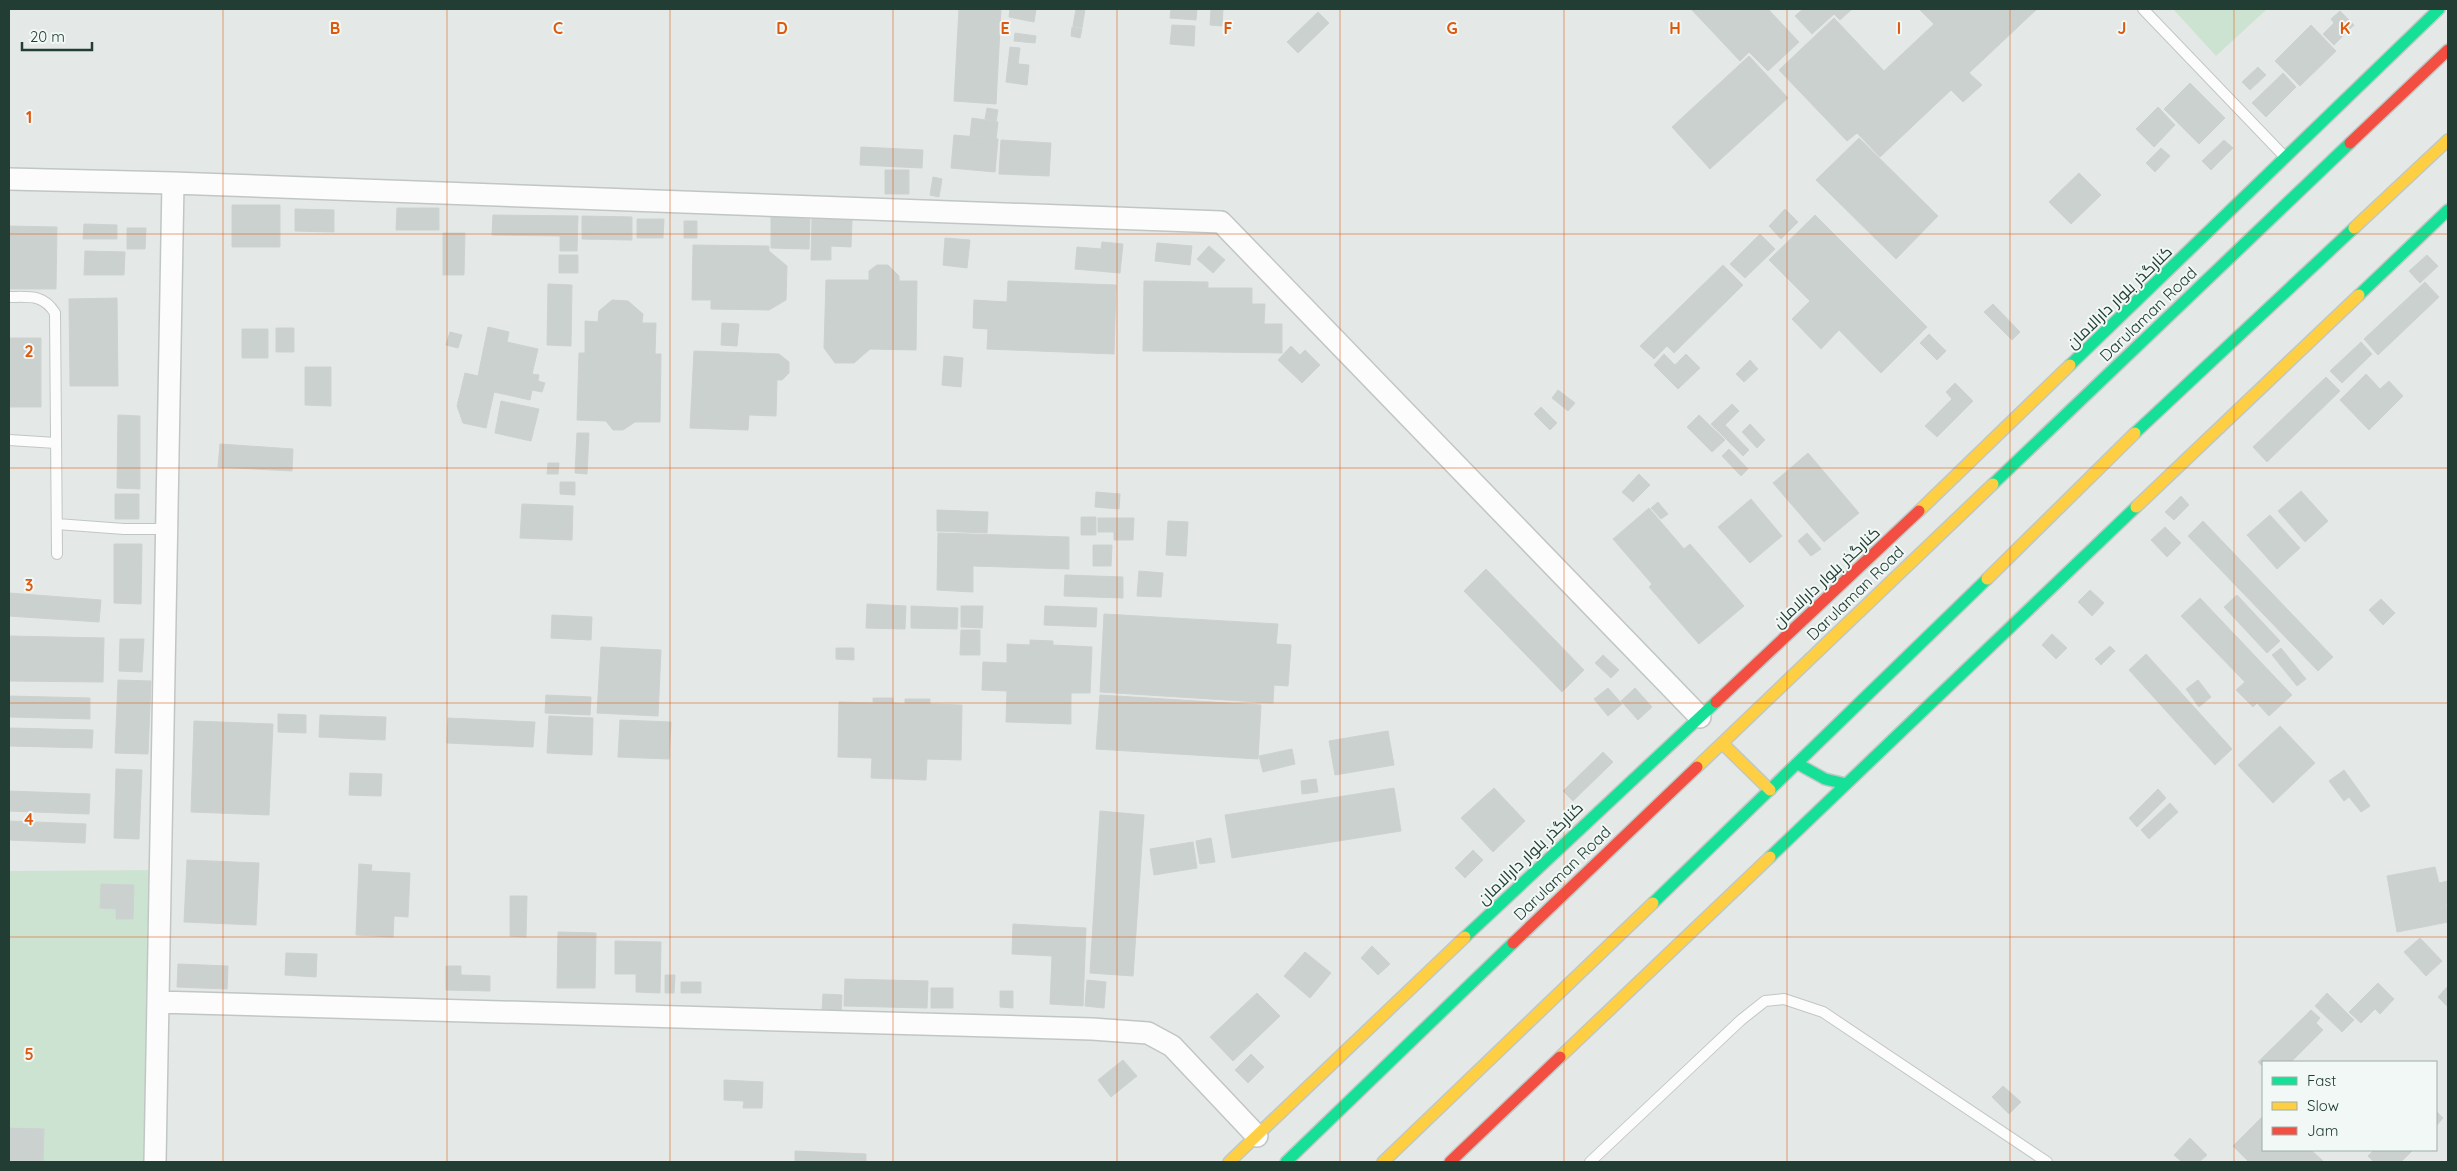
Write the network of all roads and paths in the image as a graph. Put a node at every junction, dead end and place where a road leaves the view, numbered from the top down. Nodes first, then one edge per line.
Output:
1 (2143, 9) edge
2 (2439, 9) edge
3 (2448, 50) edge
4 (2448, 140) edge
5 (2285, 158) junction
6 (9, 179) edge
7 (173, 183) junction
8 (2448, 210) edge
9 (9, 297) edge
10 (9, 440) edge
11 (56, 443) junction
12 (57, 524) junction
13 (167, 529) junction
14 (57, 554) dead end
15 (1700, 717) junction
16 (1722, 743) junction
17 (1798, 764) junction
18 (1846, 784) junction
19 (1770, 790) junction
20 (158, 1002) junction
21 (1257, 1136) junction
22 (155, 1162) edge
23 (1229, 1162) edge
24 (1286, 1162) edge
25 (1383, 1162) edge
26 (1450, 1162) edge
27 (1590, 1162) edge
28 (2047, 1162) edge

1 - 5 lane
2 - 5 main road, کنارگذر بلوار دارالامان
3 - 16 main road, Darulaman Road
4 - 17 main road
5 - 15 main road, کنارگذر بلوار دارالامان
6 - 7 street
7 - 13 street
7 - 15 street
8 - 18 main road
9 - 11 lane
10 - 11 lane
11 - 12 lane
12 - 13 lane
12 - 14 lane
13 - 20 street
15 - 21 main road, کنارگذر بلوار دارالامان
16 - 19 main road
16 - 24 main road, Darulaman Road
17 - 18 main road
17 - 19 main road
18 - 26 main road
19 - 25 main road
20 - 21 street
20 - 22 street
21 - 23 main road, کنارگذر بلوار دارالامان
27 - 28 lane

